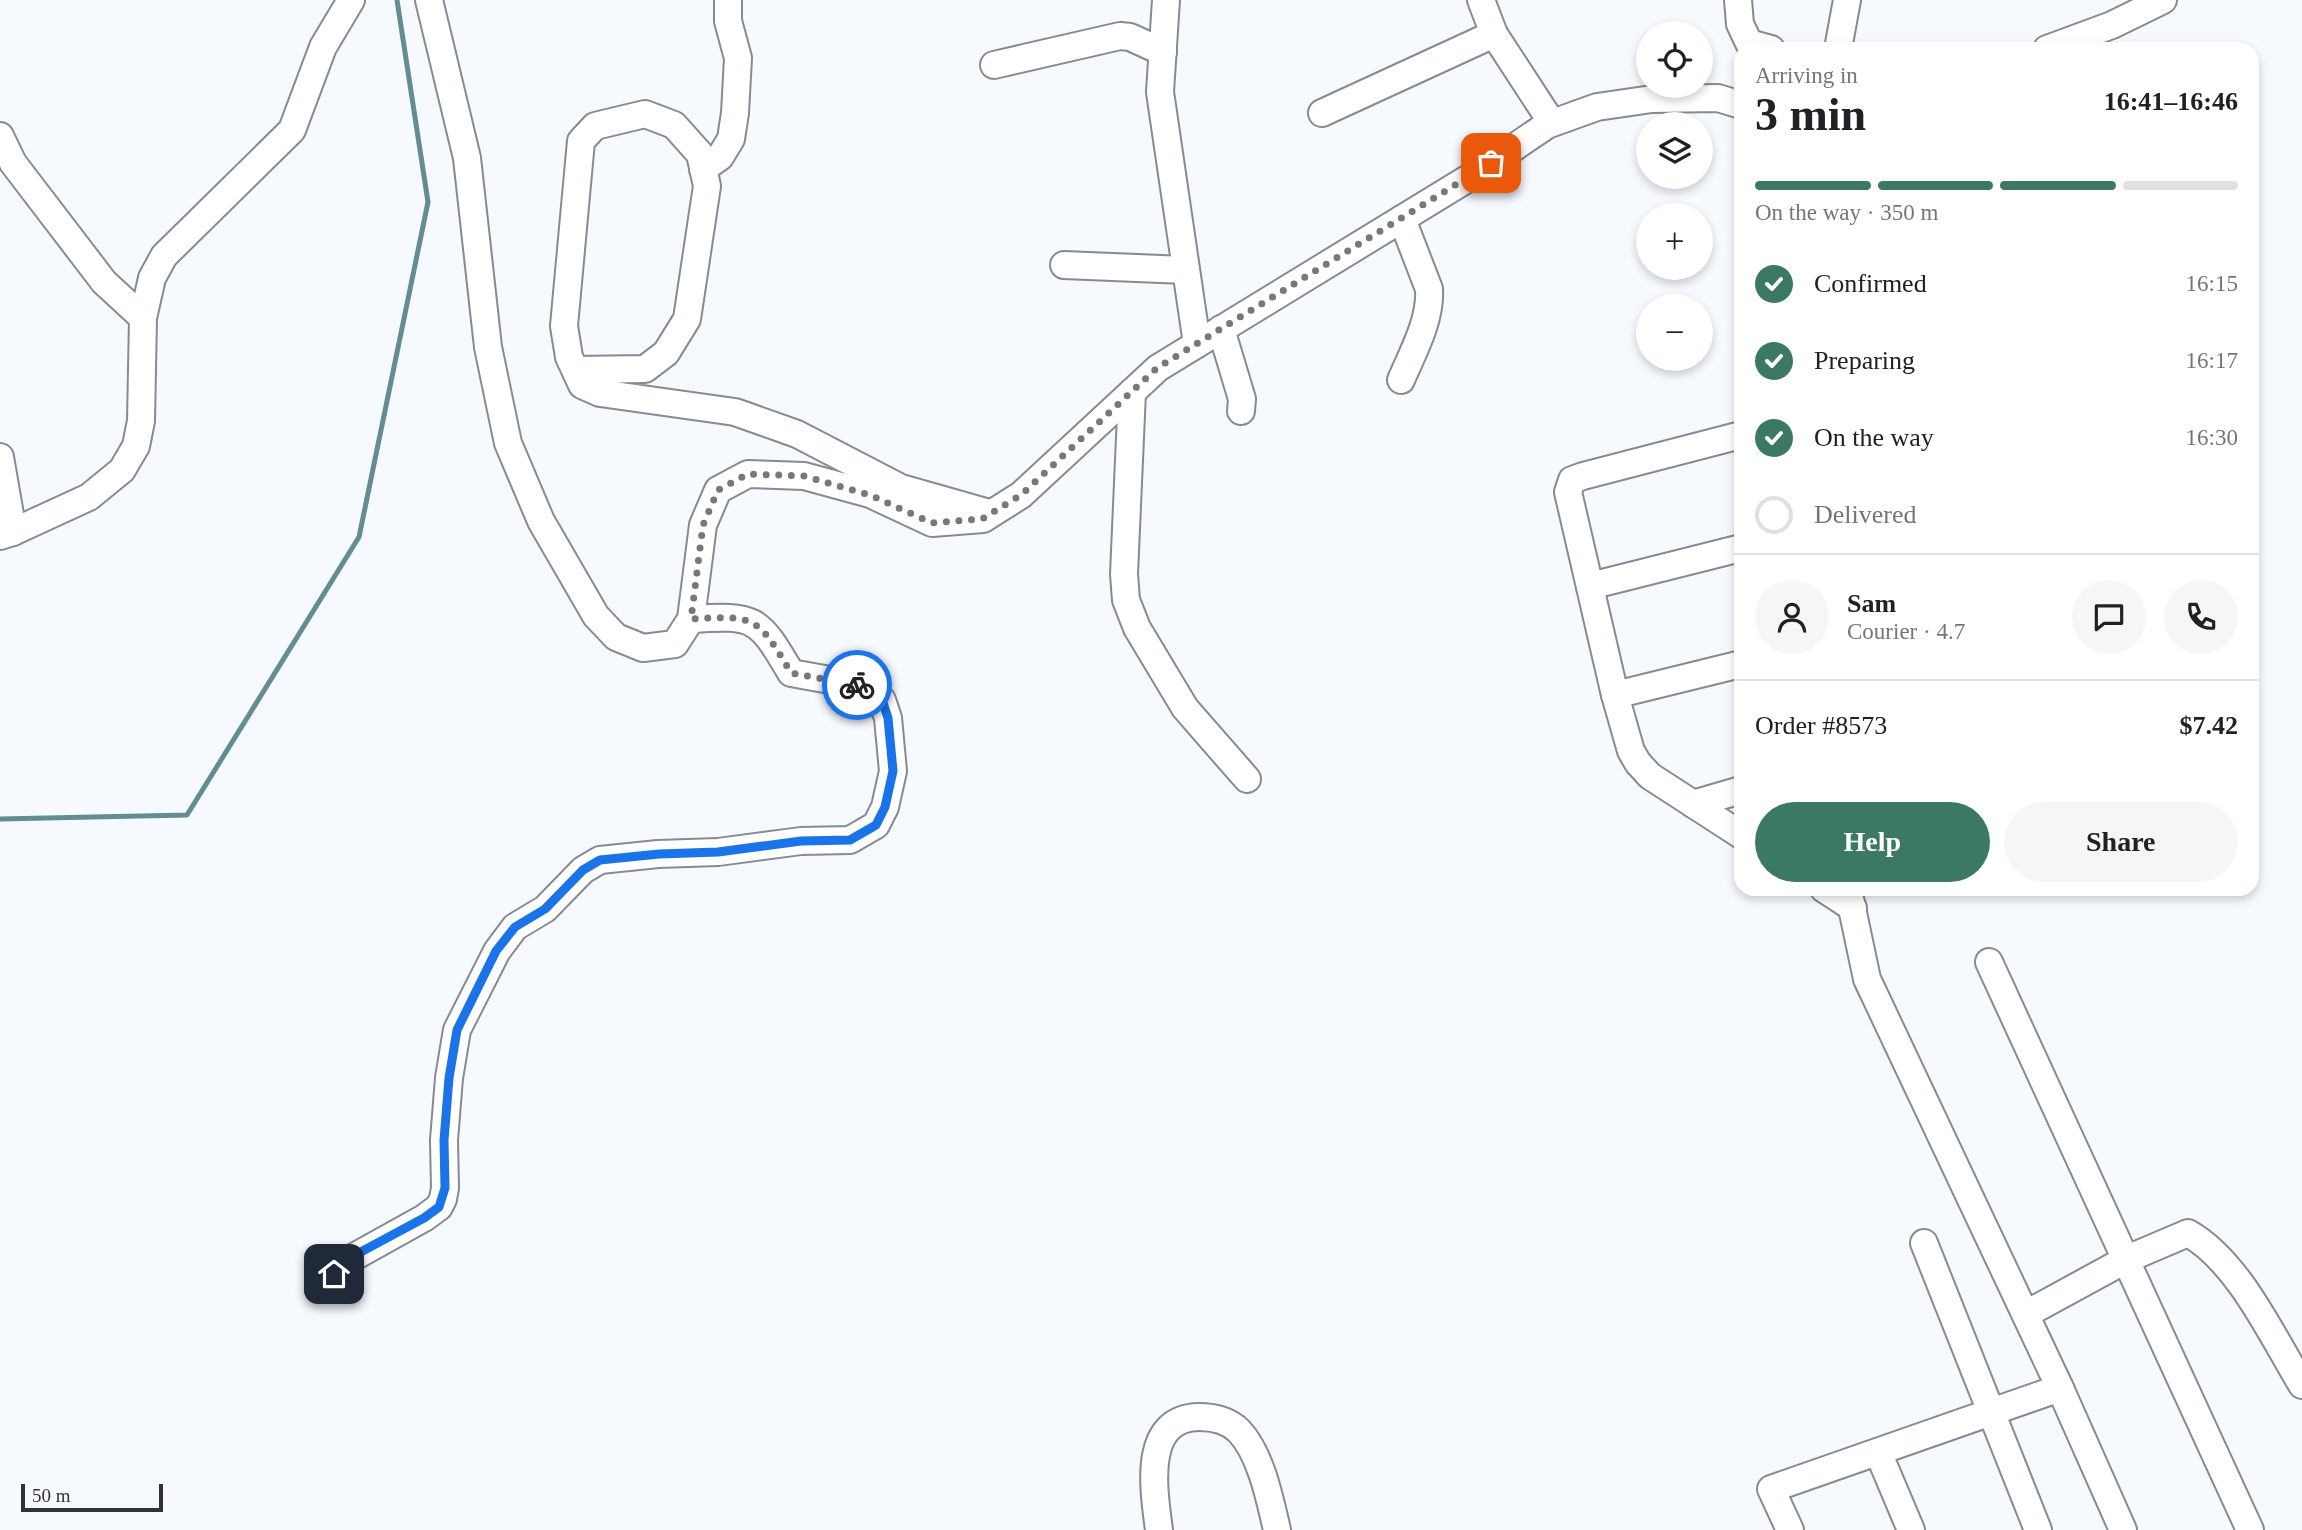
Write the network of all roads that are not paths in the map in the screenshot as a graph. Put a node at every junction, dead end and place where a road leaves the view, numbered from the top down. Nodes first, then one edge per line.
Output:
1 (351, 0) edge
2 (429, 0) edge
3 (728, 0) edge
4 (1166, 0) edge
5 (1481, 0) edge
6 (1738, 0) edge
7 (1847, 0) edge
8 (2163, 0) edge
9 (1494, 34) junction
10 (1749, 42) edge
11 (1839, 42) edge
12 (2067, 42) edge
13 (1163, 52) junction
14 (994, 65) dead end
15 (1734, 103) edge
16 (1322, 113) dead end
17 (1552, 123) junction
18 (0, 135) edge
19 (703, 169) junction
20 (1402, 219) junction
21 (1064, 265) dead end
22 (1185, 270) junction
23 (143, 318) junction
24 (1222, 329) junction
25 (1197, 344) junction
26 (576, 370) junction
27 (1401, 380) dead end
28 (1132, 392) junction
29 (1241, 411) dead end
30 (1734, 437) edge
31 (0, 457) edge
32 (991, 514) junction
33 (7, 534) edge
34 (1734, 550) edge
35 (1590, 586) junction
36 (691, 619) junction
37 (1734, 666) edge
38 (1615, 695) junction
39 (1247, 779) dead end
40 (1734, 792) edge
41 (1693, 804) junction
42 (1734, 830) edge
43 (1850, 898) edge
44 (1989, 962) dead end
45 (1924, 1244) dead end
46 (2127, 1259) junction
47 (324, 1286) dead end
48 (2026, 1314) junction
49 (2302, 1385) edge
50 (2060, 1388) junction
51 (1992, 1412) junction
52 (1878, 1452) junction
53 (1159, 1530) edge
54 (1277, 1530) edge
55 (1790, 1530) edge
56 (1911, 1530) edge
57 (2038, 1530) edge
58 (2123, 1530) edge
59 (2250, 1530) edge

1 - 23 street
2 - 36 street
3 - 19 street
4 - 13 street
5 - 9 street
6 - 10 street
7 - 11 street
8 - 12 street
9 - 16 street
9 - 17 street
13 - 14 street
13 - 22 street
15 - 17 street
17 - 20 street
18 - 23 street
19 - 26 street
19 - 26 street
20 - 24 street
20 - 27 street
21 - 22 street
22 - 25 street
23 - 33 street
24 - 25 street
24 - 29 street
25 - 28 street
26 - 32 street
28 - 32 street
28 - 39 street
30 - 35 street
31 - 33 street
32 - 36 street
34 - 35 street
35 - 38 street
36 - 47 street
37 - 38 street
38 - 41 street
40 - 41 street
41 - 42 street
43 - 48 street
44 - 46 street
45 - 51 street
46 - 48 street
46 - 49 street
46 - 59 street
48 - 50 street
50 - 51 street
50 - 58 street
51 - 52 street
51 - 57 street
52 - 55 street
52 - 56 street
53 - 54 street

